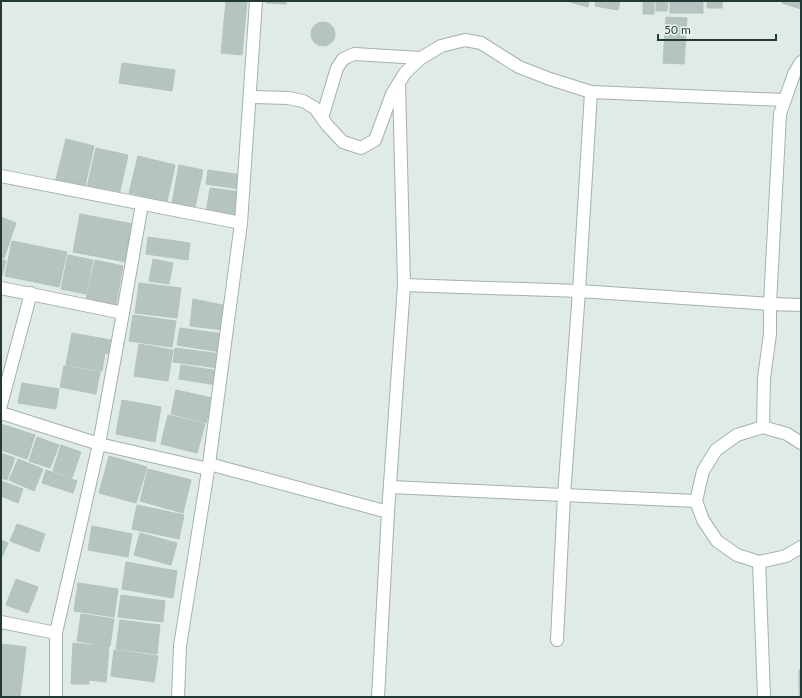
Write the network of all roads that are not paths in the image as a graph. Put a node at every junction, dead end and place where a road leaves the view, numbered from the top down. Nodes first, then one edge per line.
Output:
1 (256, 1) edge
2 (421, 58) junction
3 (801, 62) edge
4 (399, 83) junction
5 (591, 92) junction
6 (250, 98) junction
7 (785, 100) junction
8 (322, 118) junction
9 (1, 176) edge
10 (142, 204) junction
11 (241, 223) junction
12 (404, 284) junction
13 (1, 288) edge
14 (579, 291) junction
15 (31, 293) junction
16 (770, 304) junction
17 (801, 305) edge
18 (123, 313) junction
19 (1, 405) edge
20 (1, 413) edge
21 (763, 427) junction
22 (801, 443) edge
23 (99, 444) junction
24 (209, 466) junction
25 (390, 487) junction
26 (564, 495) junction
27 (696, 501) junction
28 (388, 512) junction
29 (801, 547) edge
30 (759, 562) junction
31 (1, 622) edge
32 (56, 633) junction
33 (557, 640) dead end
34 (56, 697) edge
35 (178, 697) edge
36 (378, 697) edge
37 (764, 697) edge

1 - 6 street
2 - 4 street
2 - 5 street
2 - 8 street
3 - 7 street
4 - 8 street
4 - 12 street
5 - 7 street
5 - 14 street
6 - 8 street
6 - 11 street
7 - 16 street
9 - 10 street
10 - 11 street
10 - 18 street
11 - 24 street
12 - 14 street
12 - 25 street
13 - 15 street
14 - 16 street
14 - 26 street
15 - 18 street
15 - 19 street
16 - 17 street
16 - 21 street
18 - 23 street
20 - 23 street
21 - 22 street
21 - 27 street
23 - 24 street
23 - 32 street
24 - 28 street
24 - 35 street
25 - 26 street
25 - 28 street
26 - 27 street
26 - 33 street
27 - 30 street
28 - 36 street
29 - 30 street
30 - 37 street
31 - 32 street
32 - 34 street

